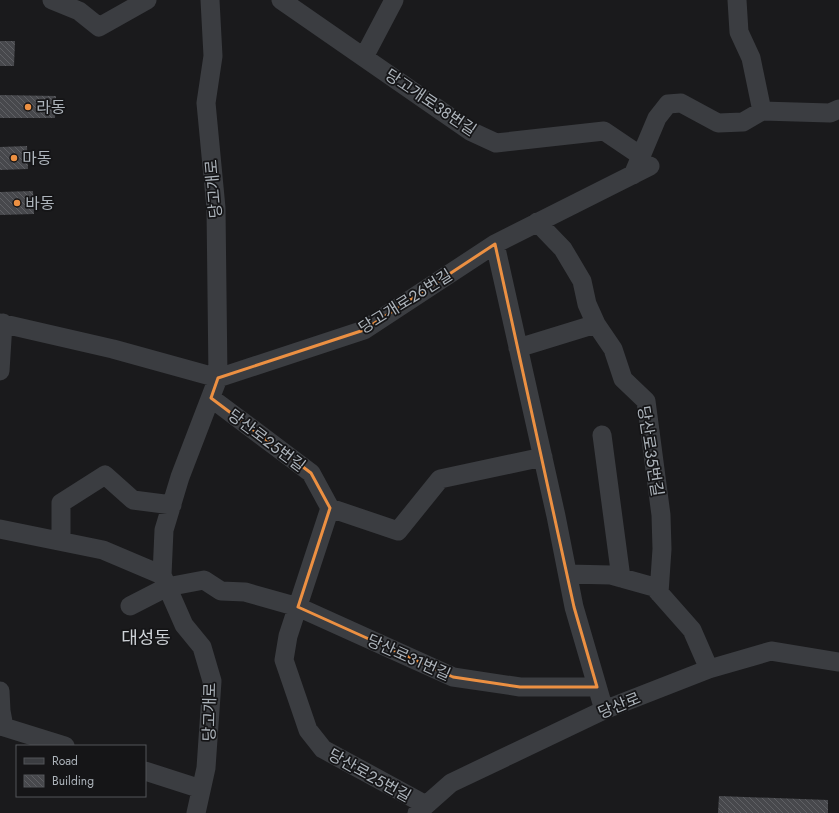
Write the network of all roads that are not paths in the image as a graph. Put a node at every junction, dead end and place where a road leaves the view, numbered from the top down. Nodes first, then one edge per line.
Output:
1 (52, 0) edge
2 (147, 0) edge
3 (210, 0) edge
4 (282, 0) edge
5 (394, 0) edge
6 (736, 0) edge
7 (364, 57) junction
8 (839, 110) edge
9 (762, 111) junction
10 (645, 161) junction
11 (537, 222) junction
12 (495, 244) junction
13 (2, 323) edge
14 (596, 324) junction
15 (518, 348) junction
16 (0, 371) edge
17 (218, 378) junction
18 (211, 398) junction
19 (602, 435) dead end
20 (543, 457) junction
21 (172, 505) junction
22 (330, 508) junction
23 (0, 529) edge
24 (61, 540) junction
25 (568, 574) junction
26 (621, 578) junction
27 (164, 581) junction
28 (657, 590) junction
29 (130, 606) dead end
30 (298, 607) junction
31 (839, 662) edge
32 (709, 669) junction
33 (598, 687) junction
34 (0, 691) edge
35 (604, 710) junction
36 (62, 745) edge
37 (146, 771) edge
38 (201, 789) junction
39 (421, 809) edge
40 (196, 813) edge

1 - 2 street
3 - 17 street, 당고개로
4 - 7 street, 당고개로38번길
5 - 7 street
6 - 9 street
7 - 10 street, 당고개로38번길
8 - 9 street
9 - 10 street
10 - 11 street, 당고개로26번길
11 - 12 street, 당고개로26번길
11 - 14 street, 당산로35번길
12 - 15 street
12 - 17 street, 당고개로26번길
13 - 16 street
13 - 17 street
14 - 15 street
14 - 28 street, 당산로35번길
15 - 20 street
17 - 18 street, 당고개로
18 - 21 street, 당고개로
18 - 22 street, 당산로25번길
19 - 26 street
20 - 22 street
20 - 25 street
21 - 24 street
21 - 27 street, 당고개로
22 - 30 street, 당산로25번길
23 - 24 street
24 - 27 street
25 - 26 street
25 - 33 street
26 - 28 street
27 - 29 street
27 - 30 street
27 - 38 street, 당고개로
28 - 32 street
30 - 33 street, 당산로31번길
30 - 39 street, 당산로25번길
31 - 32 street, 당산로
32 - 35 street, 당산로
33 - 35 street
34 - 36 street
35 - 39 street, 당산로
37 - 38 street
38 - 40 street, 당고개로

